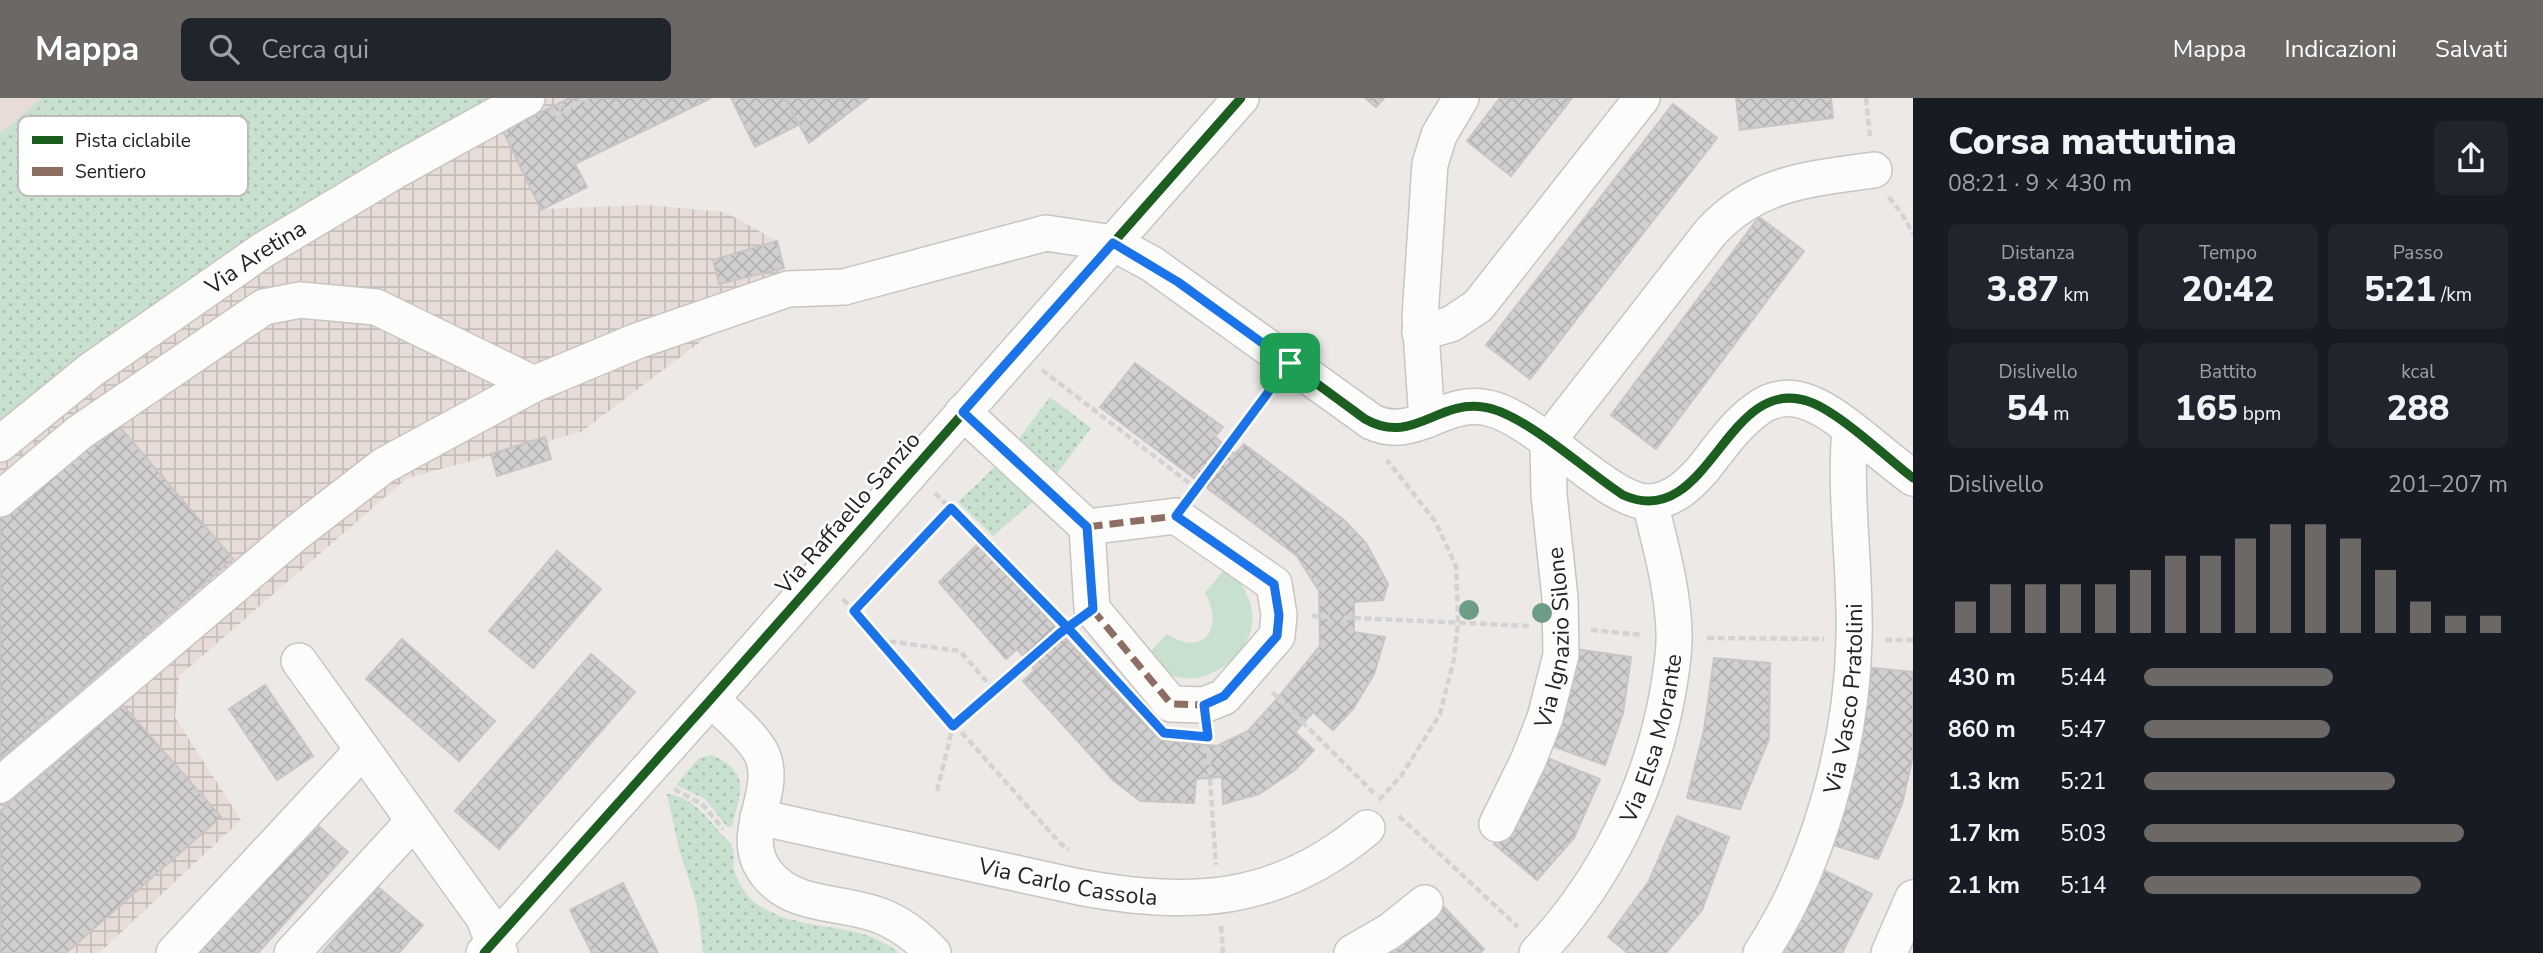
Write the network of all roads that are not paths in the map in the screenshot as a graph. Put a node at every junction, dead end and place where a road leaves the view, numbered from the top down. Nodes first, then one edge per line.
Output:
1 (527, 98) edge
2 (1241, 98) edge
3 (1461, 98) edge
4 (1642, 98) edge
5 (1874, 170) dead end
6 (1113, 243) junction
7 (1420, 333) junction
8 (534, 384) junction
9 (963, 412) junction
10 (1427, 419) junction
11 (1850, 428) junction
12 (1548, 441) junction
13 (0, 444) edge
14 (1913, 478) edge
15 (0, 499) edge
16 (1650, 502) junction
17 (1087, 527) junction
18 (299, 661) dead end
19 (711, 699) junction
20 (363, 750) junction
21 (0, 785) edge
22 (758, 817) junction
23 (1370, 817) road end
24 (414, 821) junction
25 (1497, 824) dead end
26 (1913, 898) edge
27 (1425, 903) dead end
28 (492, 950) edge
29 (1539, 951) edge
30 (174, 953) edge
31 (292, 953) edge
32 (933, 953) edge
33 (1352, 953) edge
34 (1761, 953) edge
35 (1889, 953) edge

1 - 13 street, Via Aretina
2 - 6 street, Via Raffaello Sanzio
3 - 7 street
4 - 7 street
5 - 12 street
6 - 8 street
6 - 9 street, Via Raffaello Sanzio
6 - 10 street
7 - 10 street
8 - 15 street
8 - 21 street
9 - 17 street
9 - 19 street, Via Raffaello Sanzio
10 - 12 street
11 - 14 street
11 - 16 street
11 - 34 street, Via Vasco Pratolini
12 - 16 street
12 - 25 street, Via Ignazio Silone
16 - 29 street, Via Elsa Morante
17 - 17 street
18 - 20 street
19 - 22 street
19 - 28 street, Via Raffaello Sanzio
20 - 24 street
20 - 30 street
22 - 23 street, Via Carlo Cassola
22 - 32 street
24 - 28 street
24 - 31 street
26 - 35 street
27 - 33 street

